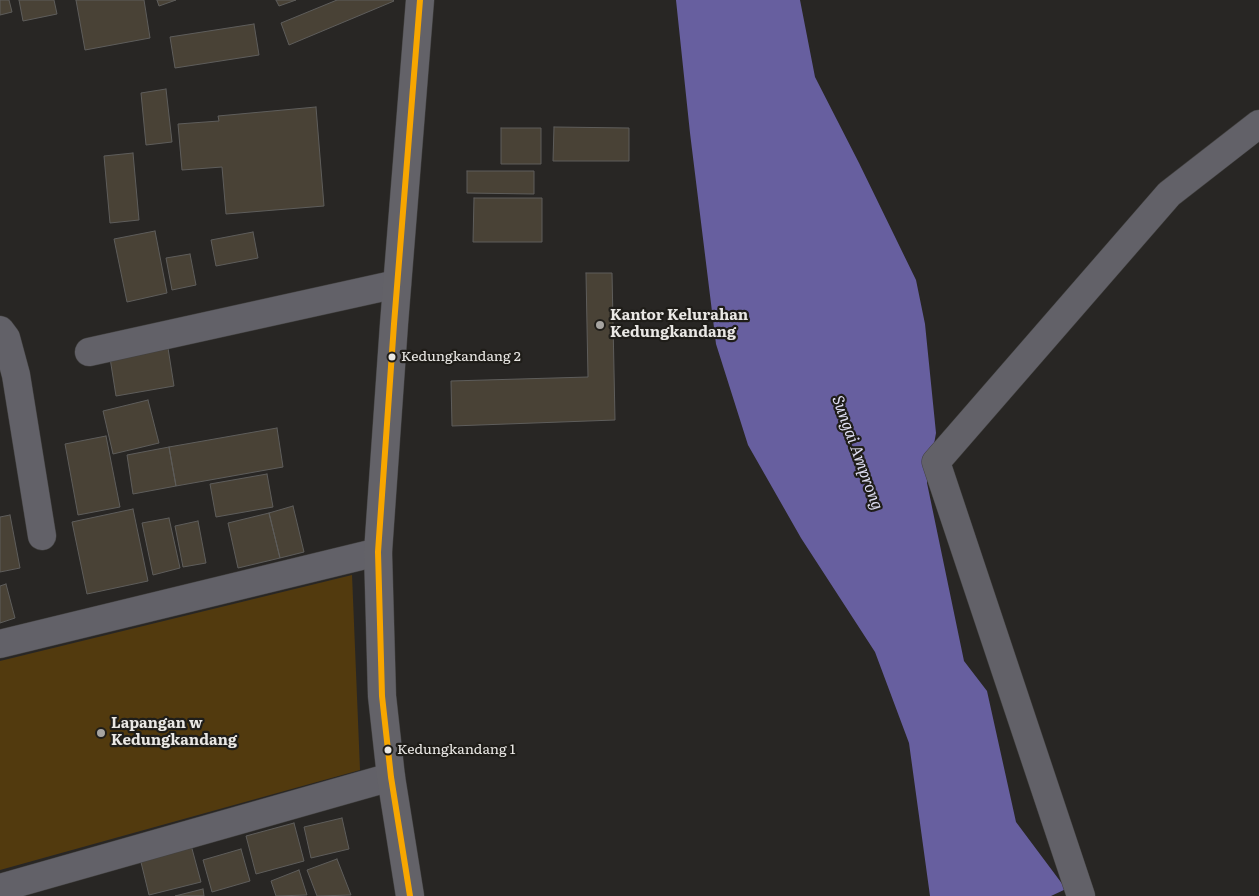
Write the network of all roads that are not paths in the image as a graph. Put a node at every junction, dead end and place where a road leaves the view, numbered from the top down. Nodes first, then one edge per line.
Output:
1 (420, 0) edge
2 (1259, 124) edge
3 (397, 284) junction
4 (0, 330) edge
5 (89, 352) dead end
6 (42, 536) dead end
7 (378, 552) junction
8 (0, 644) edge
9 (391, 777) junction
10 (0, 888) edge
11 (410, 896) edge
12 (1081, 896) edge

1 - 3 main road
2 - 12 street
3 - 5 street
3 - 7 main road
4 - 6 street
7 - 8 street
7 - 9 main road
9 - 10 street
9 - 11 main road

